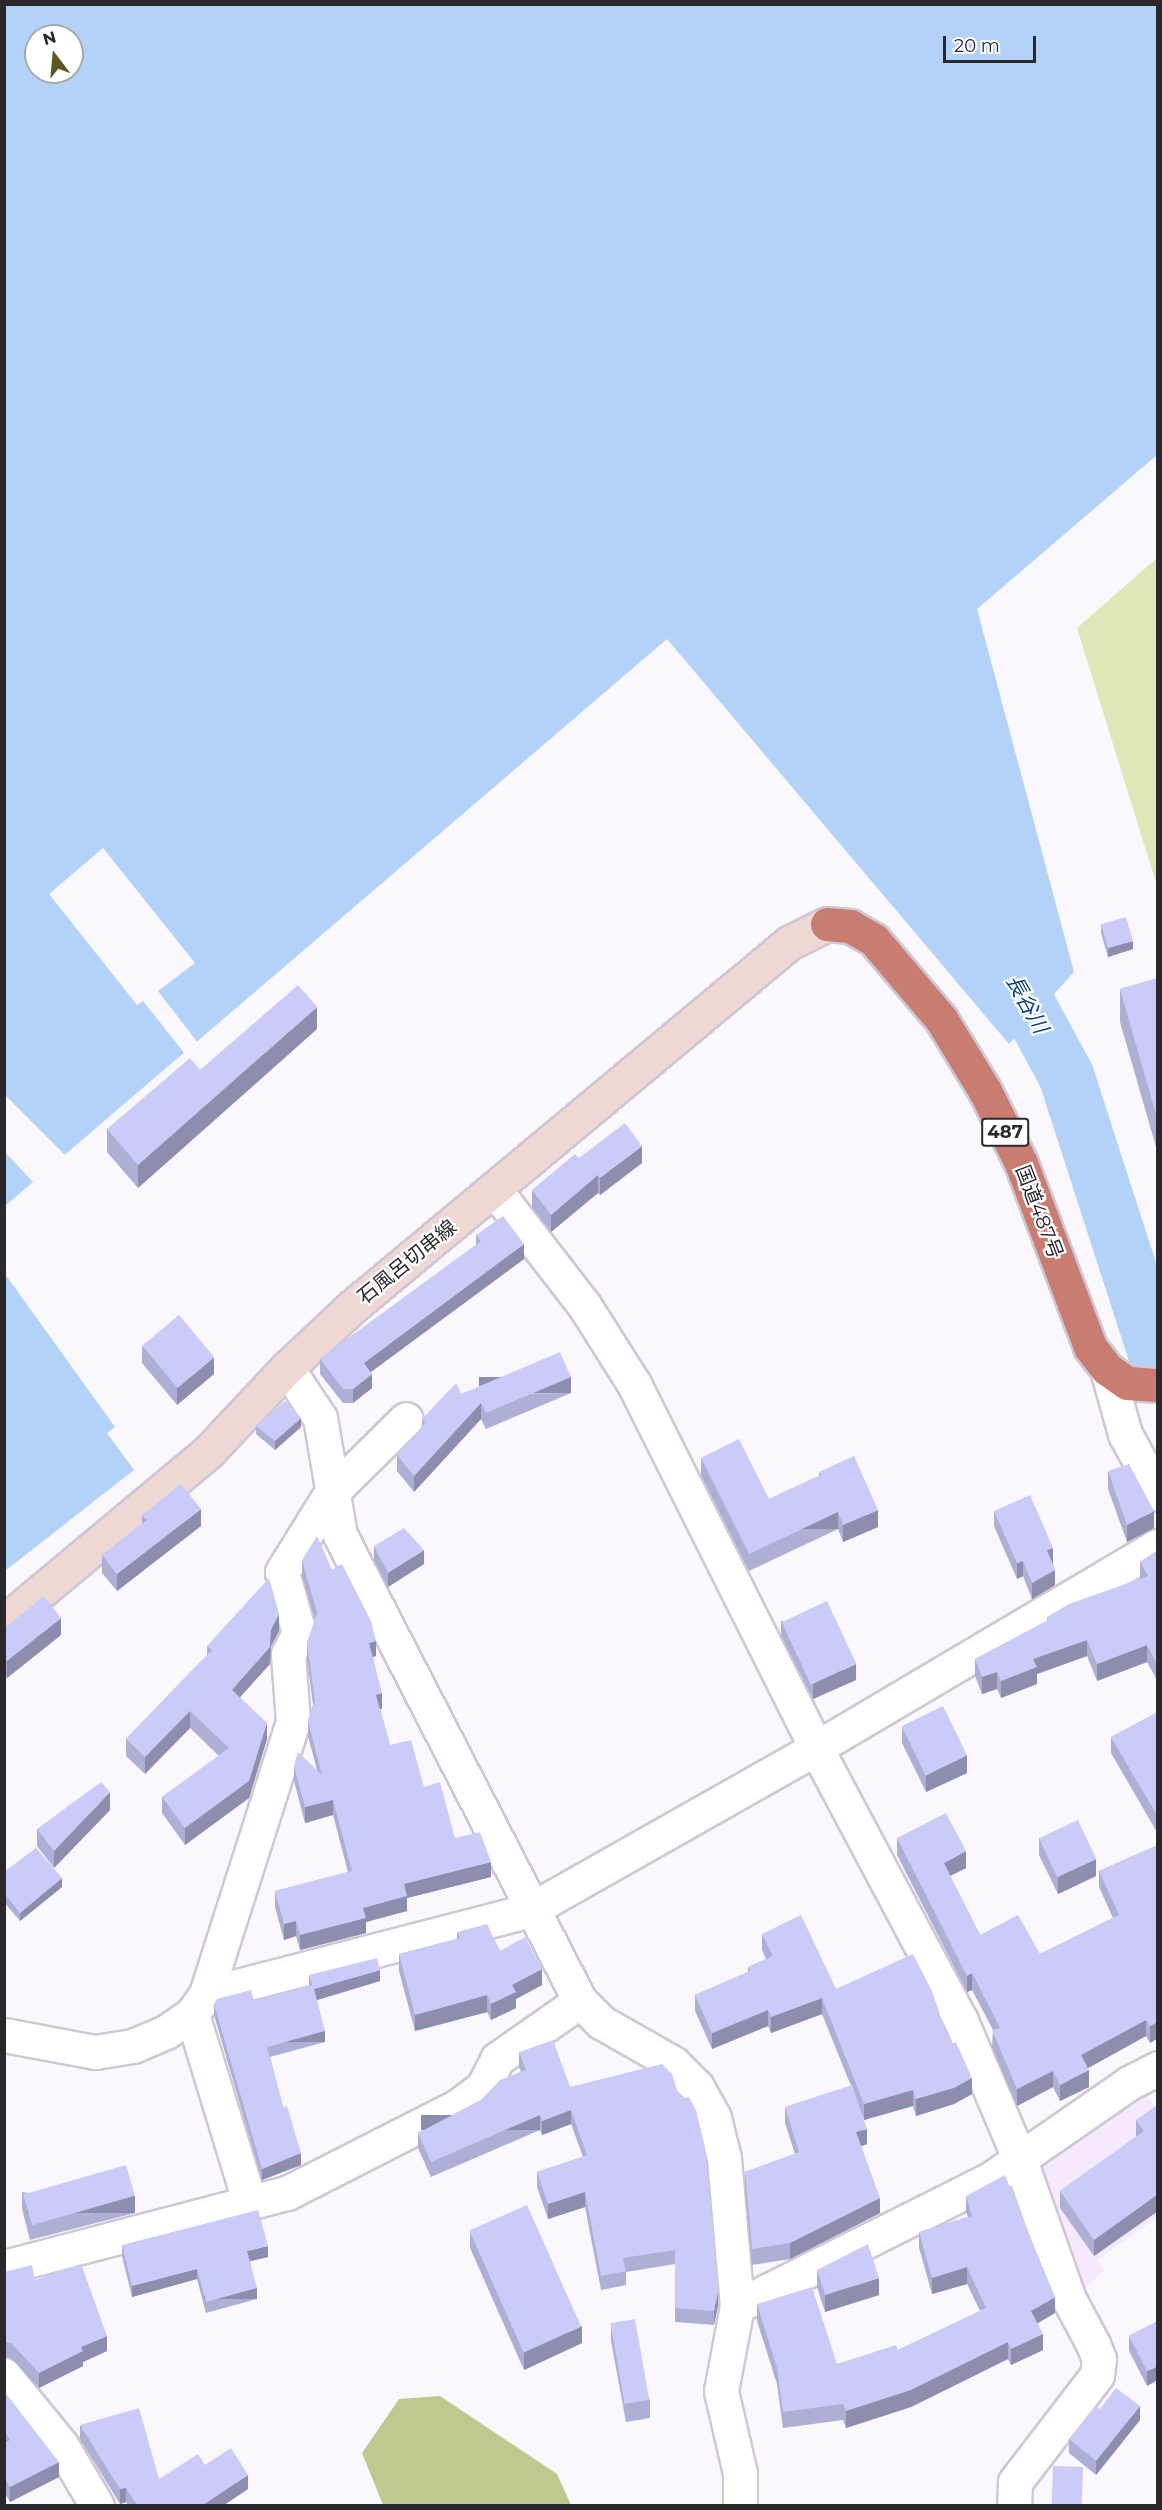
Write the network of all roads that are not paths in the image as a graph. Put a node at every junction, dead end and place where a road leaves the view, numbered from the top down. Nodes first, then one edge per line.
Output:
1 (828, 924) joint
2 (495, 1190) junction
3 (287, 1368) junction
4 (1130, 1379) edge
5 (406, 1419) dead end
6 (332, 1493) junction
7 (1158, 1494) edge
8 (1158, 1546) edge
9 (4, 1622) edge
10 (816, 1748) junction
11 (530, 1910) junction
12 (580, 2001) junction
13 (199, 2004) junction
14 (4, 2035) edge
15 (1158, 2068) edge
16 (1020, 2160) junction
17 (249, 2200) junction
18 (4, 2267) edge
19 (737, 2306) junction
20 (4, 2375) edge
21 (97, 2505) edge
22 (740, 2505) edge
23 (1014, 2505) edge

1 - 2 main road, 石風呂切串線
1 - 4 highway, 国道487号 / 487
2 - 3 main road, 石風呂切串線
2 - 10 street
3 - 6 street
3 - 9 main road, 石風呂切串線
4 - 7 street
5 - 6 street
6 - 11 street
6 - 13 street
8 - 10 street
10 - 11 street
10 - 16 street
11 - 12 street
11 - 13 street
12 - 17 street
12 - 19 street
13 - 14 street
13 - 17 street
15 - 16 street
16 - 19 street
16 - 23 street
17 - 18 street
19 - 22 street
20 - 21 street

